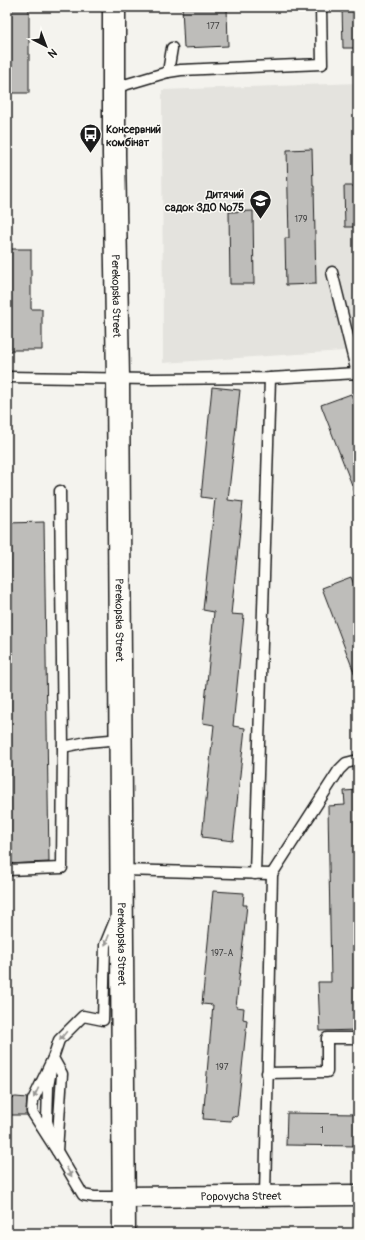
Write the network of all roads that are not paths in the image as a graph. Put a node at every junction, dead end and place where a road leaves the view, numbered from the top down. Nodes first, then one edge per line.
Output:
1 (114, 7) edge
2 (321, 7) edge
3 (172, 48) dead end
4 (168, 72) junction
5 (114, 88) junction
6 (332, 272) dead end
7 (358, 374) edge
8 (7, 377) edge
9 (118, 378) junction
10 (270, 378) junction
11 (60, 490) dead end
12 (121, 739) junction
13 (63, 747) junction
14 (358, 760) edge
15 (7, 870) edge
16 (122, 870) junction
17 (255, 874) junction
18 (272, 874) junction
19 (122, 904) junction
20 (358, 1038) edge
21 (53, 1058) junction
22 (267, 1073) junction
23 (56, 1151) junction
24 (265, 1196) junction
25 (358, 1196) edge
26 (125, 1197) junction
27 (124, 1233) edge

1 - 5 main road, Perekopska Street
2 - 4 lane
3 - 4 lane
4 - 5 lane
5 - 9 main road, Perekopska Street
6 - 7 lane
7 - 10 lane
8 - 9 lane
9 - 10 lane
9 - 12 main road, Perekopska Street
10 - 17 lane
11 - 13 lane
12 - 13 lane
12 - 16 main road, Perekopska Street
13 - 15 lane
14 - 18 lane
16 - 17 lane
16 - 19 main road, Perekopska Street
17 - 18 lane
18 - 22 lane
19 -> 21 lane
19 - 26 main road, Perekopska Street
20 - 22 lane
21 - 23 lane
21 -> 23 lane
22 - 24 lane
23 -> 26 lane
24 - 25 street, Popovycha Street
24 - 26 street, Popovycha Street
26 - 27 main road, Perekopska Street

